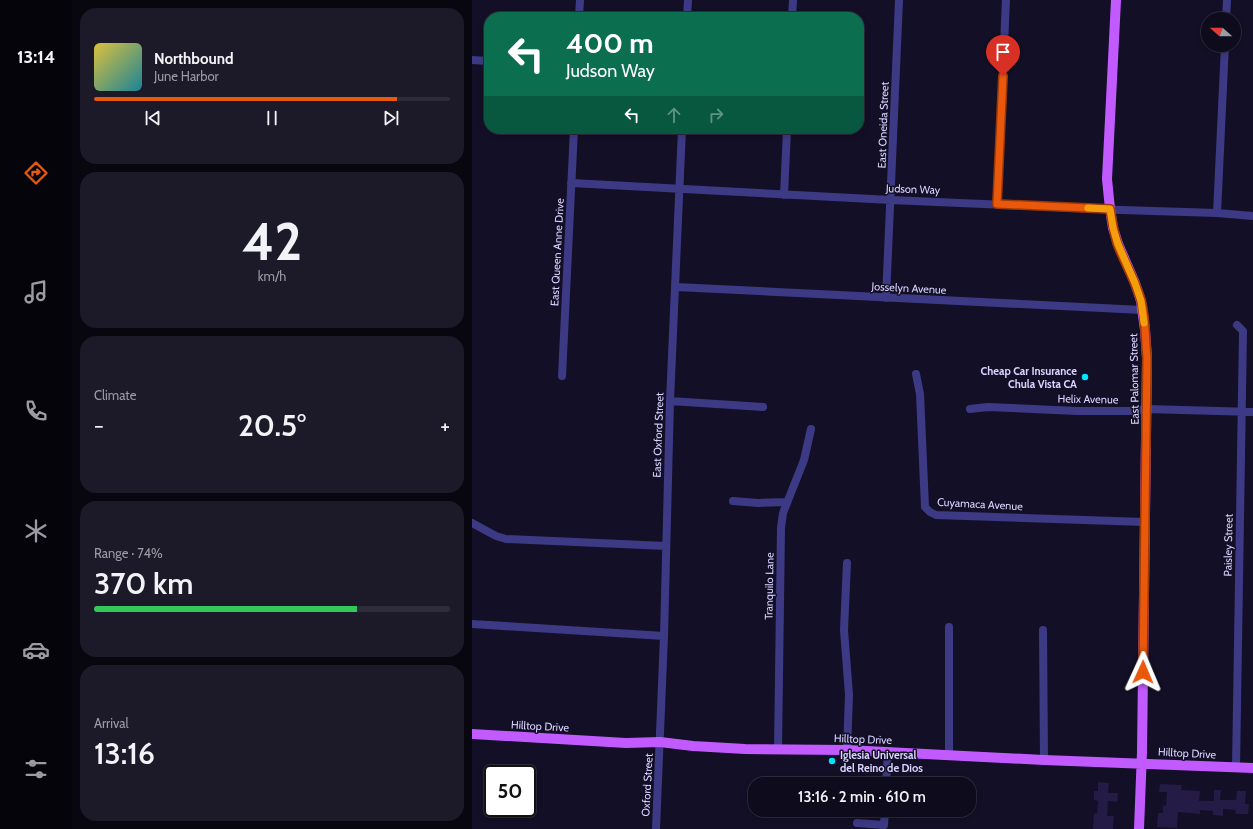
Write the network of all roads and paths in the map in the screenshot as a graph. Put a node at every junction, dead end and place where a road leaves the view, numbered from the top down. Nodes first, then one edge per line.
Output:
1 (580, 0) edge
2 (688, 0) edge
3 (793, 0) edge
4 (899, 0) edge
5 (1006, 0) edge
6 (1116, 0) edge
7 (1227, 0) edge
8 (579, 12) edge
9 (687, 12) edge
10 (792, 12) edge
11 (1226, 12) edge
12 (1225, 52) edge
13 (472, 60) edge
14 (484, 61) edge
15 (574, 134) edge
16 (682, 134) edge
17 (787, 134) edge
18 (571, 183) junction
19 (680, 189) junction
20 (784, 195) junction
21 (891, 200) junction
22 (997, 204) junction
23 (1110, 209) junction
24 (1217, 213) junction
25 (1253, 216) edge
26 (676, 287) junction
27 (886, 298) junction
28 (1142, 310) junction
29 (1237, 325) dead end
30 (916, 374) dead end
31 (562, 376) dead end
32 (670, 401) junction
33 (763, 407) dead end
34 (970, 409) dead end
35 (1147, 409) junction
36 (1241, 412) junction
37 (1253, 412) edge
38 (811, 429) dead end
39 (733, 501) dead end
40 (787, 502) junction
41 (1145, 522) junction
42 (472, 523) edge
43 (666, 546) junction
44 (847, 562) dead end
45 (472, 624) edge
46 (949, 627) dead end
47 (1043, 630) dead end
48 (664, 636) junction
49 (472, 734) edge
50 (660, 742) junction
51 (778, 749) junction
52 (847, 750) junction
53 (888, 752) junction
54 (949, 755) junction
55 (1044, 760) junction
56 (1142, 763) junction
57 (1236, 768) junction
58 (1253, 768) edge
59 (886, 777) edge
60 (885, 817) edge
61 (856, 823) dead end
62 (656, 829) edge
63 (1139, 829) edge

1 - 8 street
2 - 9 street
3 - 10 street
4 - 21 street, East Oneida Street
5 - 22 street
6 - 23 main road, East Palomar Street
7 - 11 street
12 - 24 street
13 - 14 street
15 - 18 street, East Queen Anne Drive
16 - 19 street, East Oxford Street
17 - 20 street
18 - 19 street, Judson Way
18 - 31 street, East Queen Anne Drive
19 - 20 street, Judson Way
19 - 26 street, East Oxford Street
20 - 21 street, Judson Way
21 - 22 street, Judson Way
21 - 27 street, East Oneida Street
22 - 23 street, Judson Way
23 - 24 street, Judson Way
23 - 28 main road, East Palomar Street
24 - 25 street, Judson Way
26 - 27 street, Josselyn Avenue
26 - 32 street, East Oxford Street
27 - 28 street, Josselyn Avenue
28 - 35 main road, East Palomar Street
29 - 36 street, Paisley Street
30 - 41 street, Cuyamaca Avenue
32 - 33 street
32 - 43 street, East Oxford Street
34 - 35 street, Helix Avenue
35 - 36 street, Helix Avenue
35 - 41 main road, East Palomar Street
36 - 37 street, Helix Avenue
36 - 57 street, Paisley Street
38 - 40 street, Tranquilo Lane
39 - 40 street
40 - 51 street, Tranquilo Lane
41 - 56 main road, East Palomar Street
42 - 43 street
43 - 48 street, East Oxford Street
44 - 52 street
45 - 48 street
46 - 54 street
47 - 55 street
48 - 50 street, East Oxford Street
49 - 50 main road, Hilltop Drive
50 - 51 main road, Hilltop Drive
50 - 62 street, Oxford Street
51 - 52 main road, Hilltop Drive
52 - 53 main road, Hilltop Drive
53 - 54 main road, Hilltop Drive
53 - 59 street
54 - 55 main road, Hilltop Drive
55 - 56 main road, Hilltop Drive
56 - 57 main road, Hilltop Drive
56 - 63 main road, East Palomar Street
57 - 58 main road, Hilltop Drive
60 - 61 street

